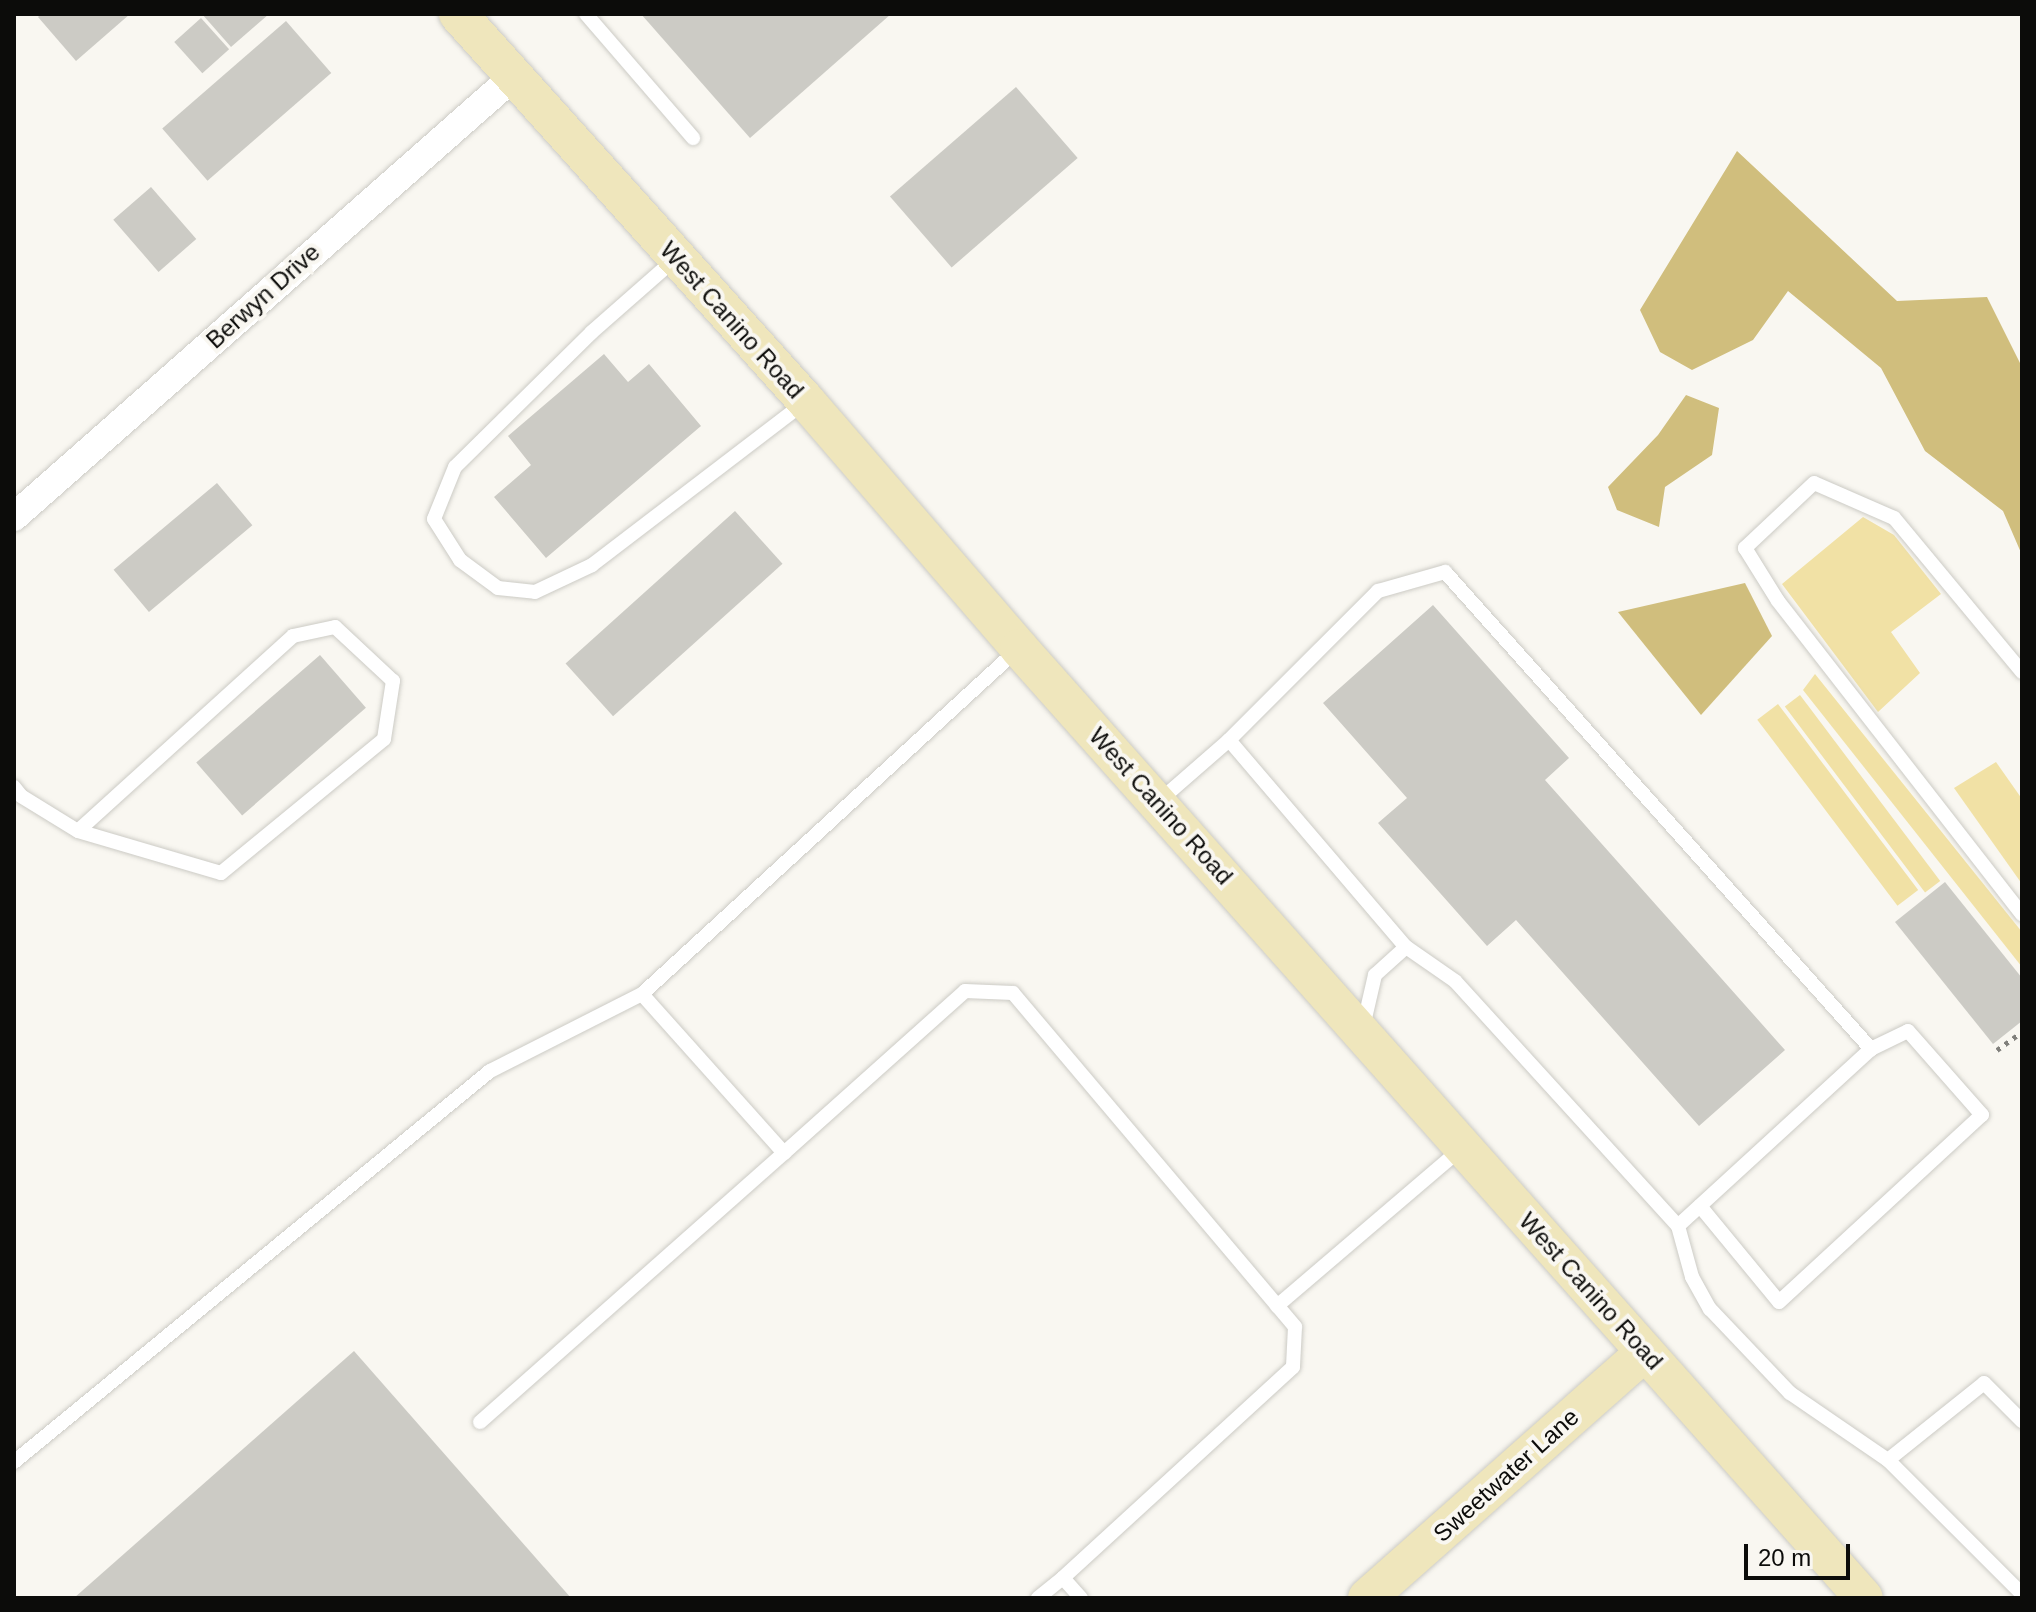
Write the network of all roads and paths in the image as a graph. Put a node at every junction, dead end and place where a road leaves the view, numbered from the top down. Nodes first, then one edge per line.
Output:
1 (458, 14) edge
2 (586, 14) edge
3 (513, 77) junction
4 (693, 138) dead end
5 (676, 258) junction
6 (806, 401) junction
7 (14, 517) edge
8 (1019, 648) junction
9 (2022, 672) edge
10 (1229, 740) junction
11 (14, 787) edge
12 (1158, 802) junction
13 (78, 831) junction
14 (2022, 914) edge
15 (1406, 947) junction
16 (642, 994) junction
17 (1362, 1032) junction
18 (2022, 1032) edge
19 (1871, 1049) junction
20 (1997, 1050) dead end
21 (1464, 1147) junction
22 (784, 1153) junction
23 (1700, 1206) junction
24 (1678, 1226) junction
25 (1277, 1306) junction
26 (1645, 1352) junction
27 (2022, 1421) edge
28 (480, 1422) dead end
29 (1888, 1460) junction
30 (14, 1462) edge
31 (1063, 1578) junction
32 (2022, 1594) edge
33 (1038, 1598) edge
34 (1081, 1598) edge
35 (1367, 1598) edge
36 (1864, 1598) edge

1 - 3 street, West Canino Road
2 - 4 lane
3 - 5 street, West Canino Road
3 - 7 street, Berwyn Drive
5 - 6 street, West Canino Road
5 - 6 lane
6 - 8 street, West Canino Road
8 - 12 street, West Canino Road
8 - 16 lane
9 - 14 lane
10 - 12 lane
10 - 15 lane
10 - 19 lane
11 - 13 lane
12 - 17 street, West Canino Road
13 - 13 lane
15 - 17 lane
15 - 24 lane
16 - 22 lane
16 - 30 lane
17 - 21 street, West Canino Road
18 - 20 path
19 - 23 lane
19 - 23 lane
21 - 25 lane
21 - 26 street, West Canino Road
22 - 25 lane
22 - 28 lane
23 - 24 lane
24 - 29 lane
25 - 31 lane
26 - 35 street, Sweetwater Lane
26 - 36 street, West Canino Road
27 - 29 lane
29 - 32 lane
31 - 33 lane
31 - 34 lane

